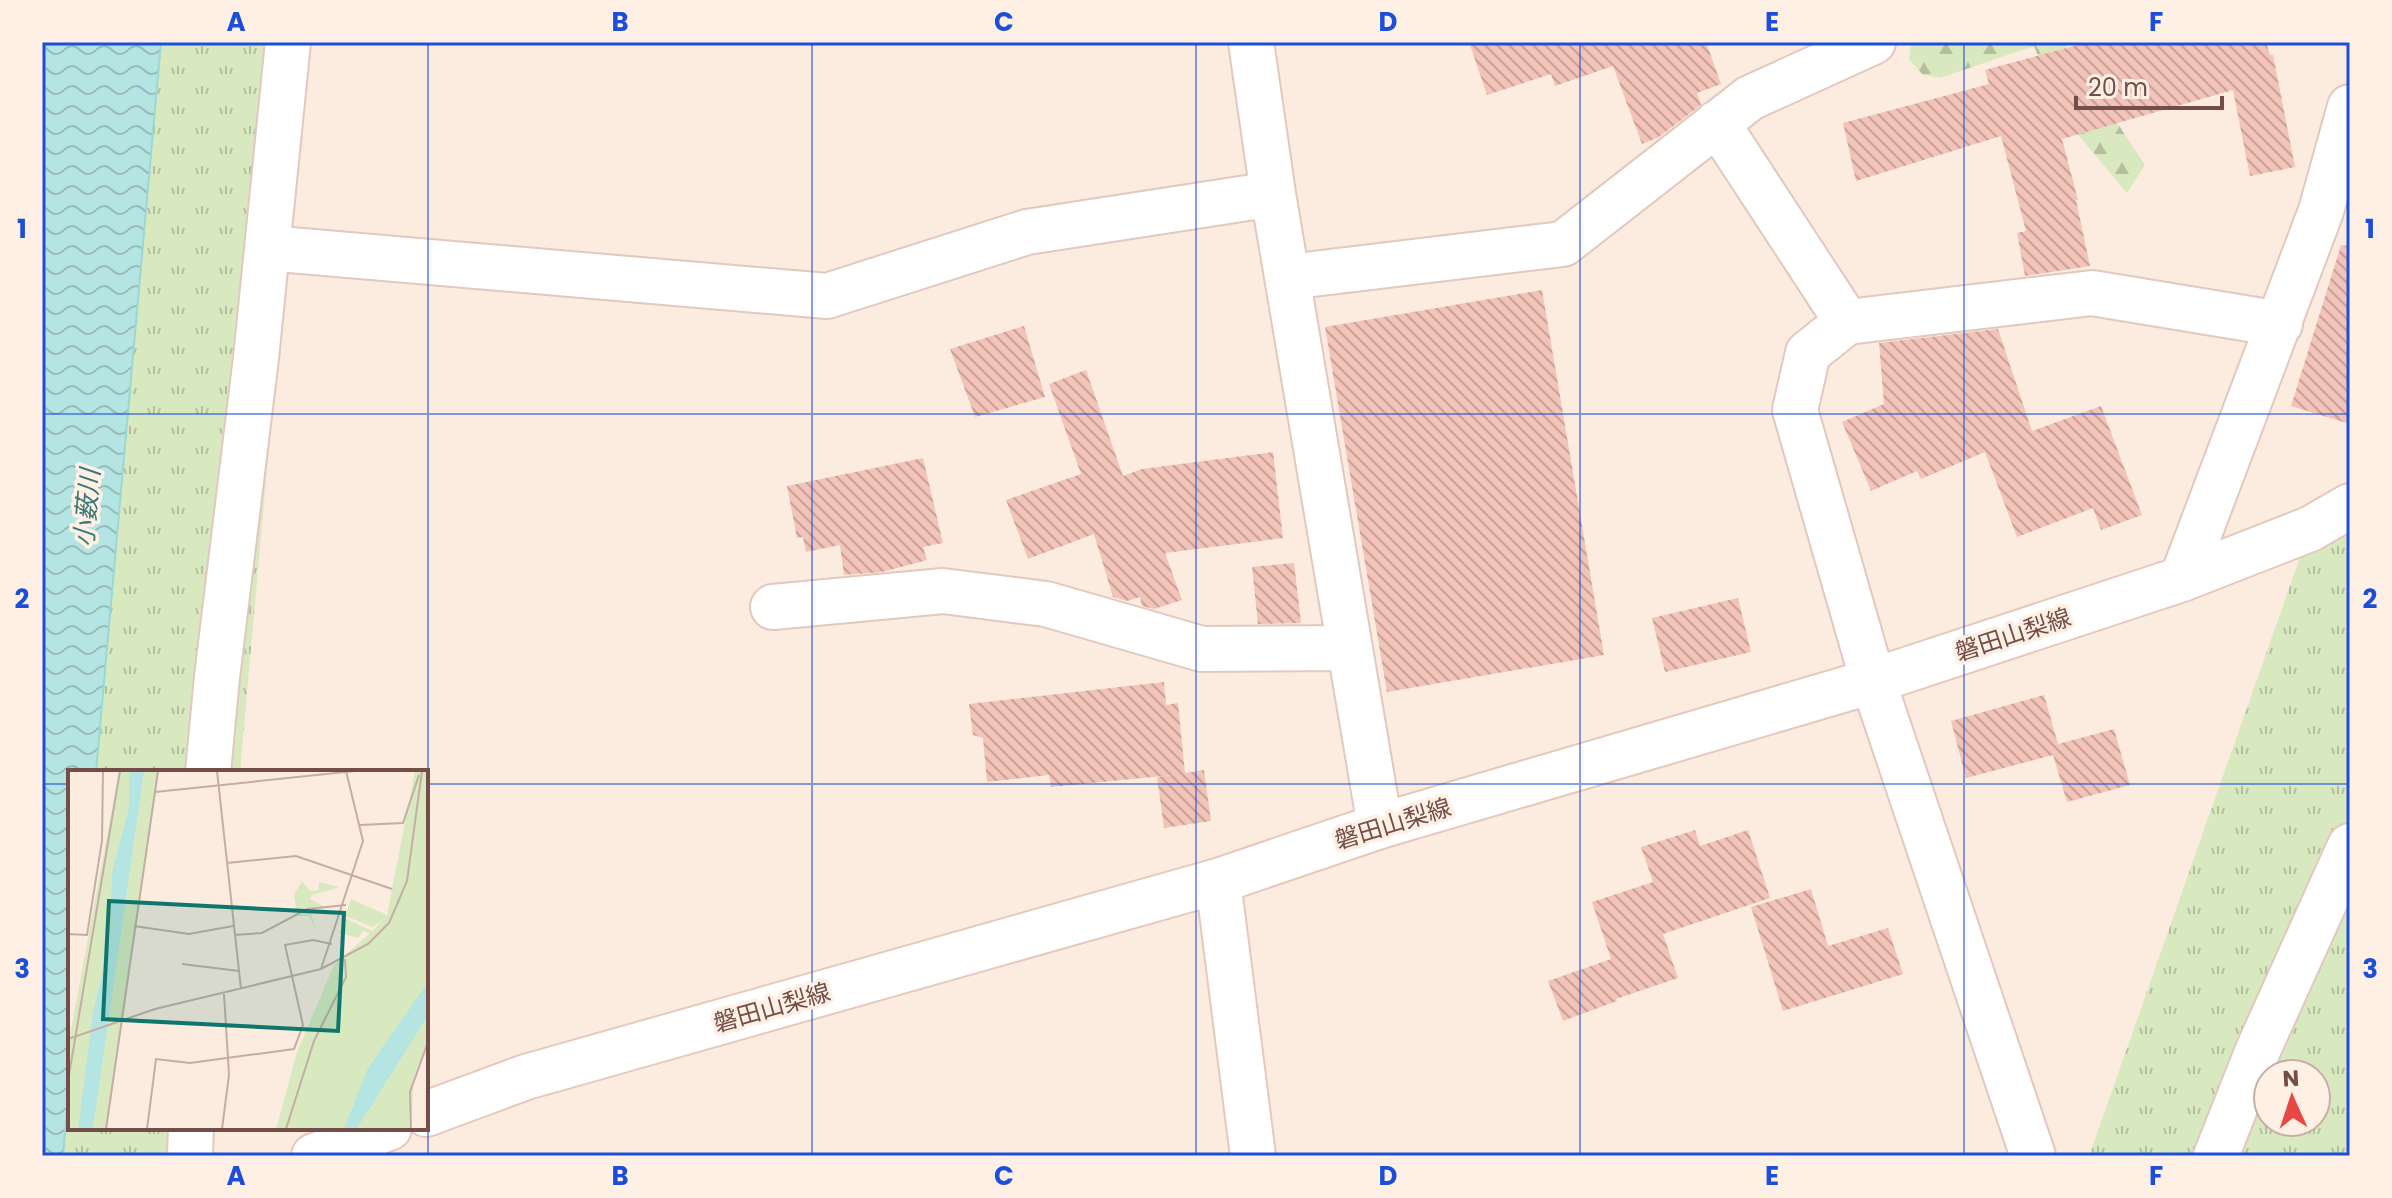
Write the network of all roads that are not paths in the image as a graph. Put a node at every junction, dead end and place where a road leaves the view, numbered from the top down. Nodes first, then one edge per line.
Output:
1 (288, 42) edge
2 (1251, 42) edge
3 (1873, 42) edge
4 (2350, 107) edge
5 (1717, 123) junction
6 (1273, 194) junction
7 (267, 248) junction
8 (1288, 277) junction
9 (1847, 322) junction
10 (2280, 324) junction
11 (2350, 506) edge
12 (2182, 579) junction
13 (773, 607) dead end
14 (1350, 648) junction
15 (1873, 681) junction
16 (208, 770) edge
17 (1380, 826) junction
18 (2350, 846) edge
19 (1218, 881) junction
20 (428, 1113) edge
21 (191, 1130) edge
22 (384, 1130) edge
23 (190, 1156) edge
24 (314, 1156) edge
25 (1253, 1156) edge
26 (2033, 1156) edge
27 (2216, 1156) edge

1 - 7 street
2 - 6 street
3 - 5 street
4 - 10 street
5 - 8 street
5 - 9 street
6 - 7 street
6 - 8 street
7 - 16 street
8 - 14 street
9 - 10 street
9 - 15 street
10 - 12 street
11 - 12 street, 磐田山梨線
12 - 15 street, 磐田山梨線
13 - 14 street
14 - 17 street
15 - 17 street, 磐田山梨線
15 - 26 street
17 - 19 street, 磐田山梨線
18 - 27 street
19 - 20 street, 磐田山梨線
19 - 25 street
21 - 23 street
22 - 24 street

